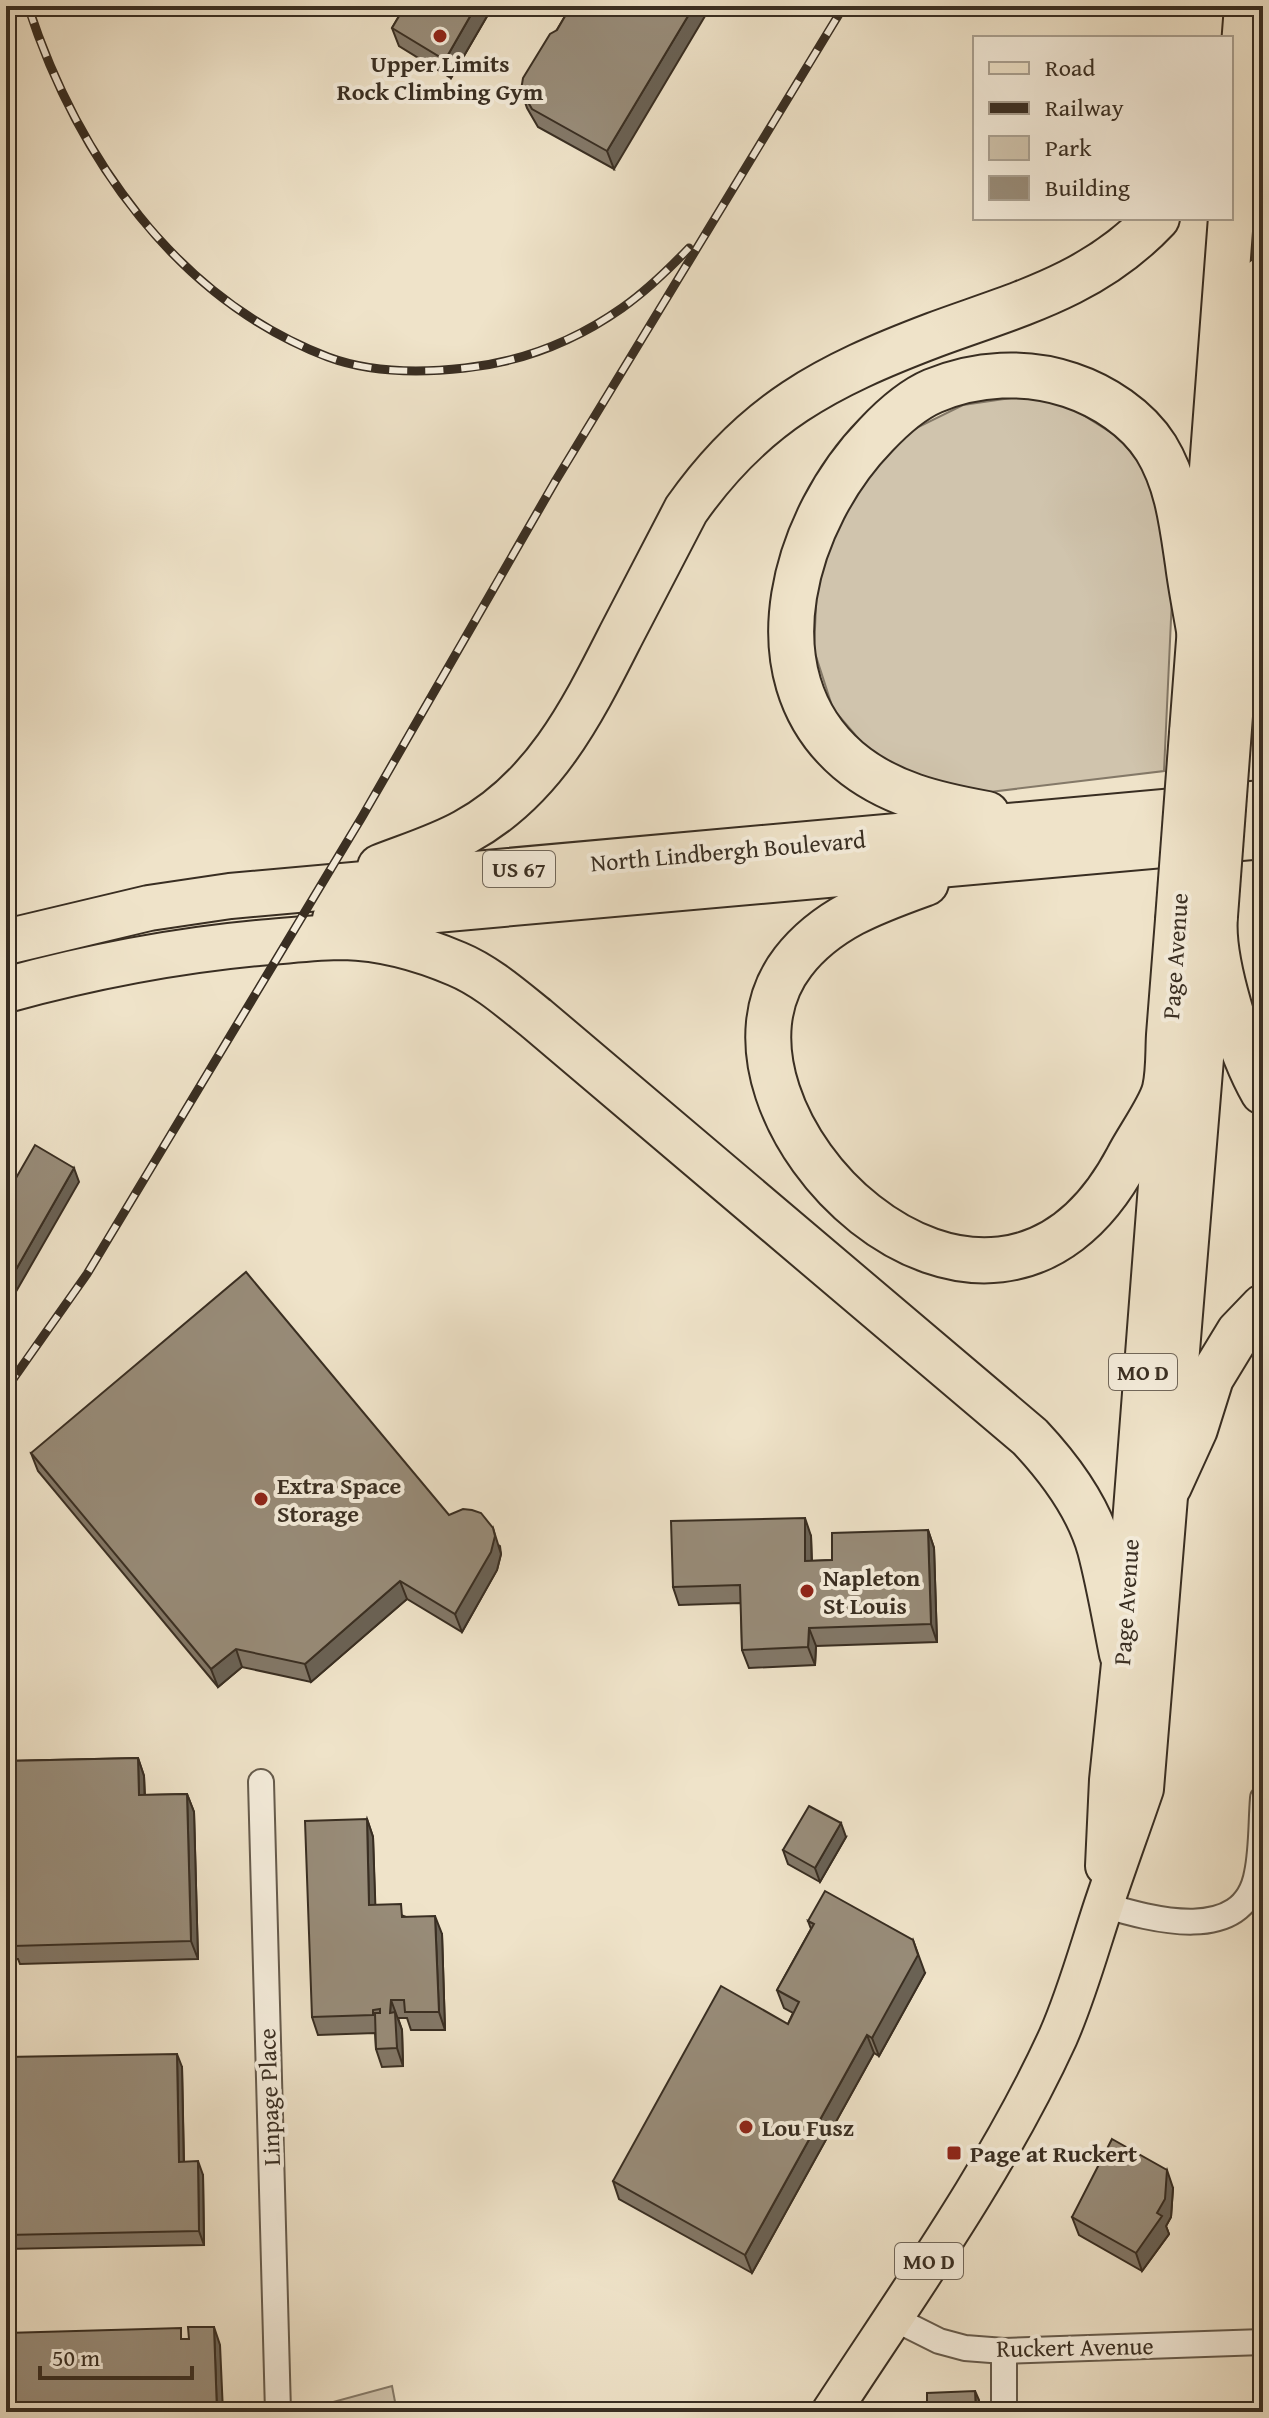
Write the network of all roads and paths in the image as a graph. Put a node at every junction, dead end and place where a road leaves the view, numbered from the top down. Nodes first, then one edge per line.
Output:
1 (1240, 6) edge
2 (1247, 6) edge
3 (1233, 44) edge
4 (1155, 220) edge
5 (1263, 280) edge
6 (1263, 577) edge
7 (1218, 637) junction
8 (1263, 803) edge
9 (1036, 823) junction
10 (1263, 836) edge
11 (989, 861) junction
12 (336, 885) junction
13 (1202, 925) junction
14 (6, 942) edge
15 (6, 972) edge
16 (6, 990) edge
17 (1165, 1091) junction
18 (1263, 1092) edge
19 (1263, 1307) edge
20 (1169, 1486) junction
21 (1122, 1654) junction
22 (261, 1782) dead end
23 (1263, 1798) edge
24 (1103, 1905) junction
25 (893, 2318) junction
26 (1263, 2342) edge
27 (1004, 2351) junction
28 (278, 2412) edge
29 (831, 2412) edge
30 (1004, 2412) edge

1 - 3 highway
2 - 7 highway, Page Avenue / MO D
4 - 12 highway
5 - 7 highway, Page Avenue / MO D
6 - 7 highway
7 - 9 highway
7 - 13 highway, Page Avenue / MO D, bridge
8 - 9 highway, North Lindbergh Boulevard / US 67
9 - 12 highway, North Lindbergh Boulevard / US 67
10 - 11 highway, North Lindbergh Boulevard / US 67
11 - 15 highway, North Lindbergh Boulevard / US 67
11 - 17 highway
12 - 14 highway, North Lindbergh Boulevard / US 67
13 - 17 highway, Page Avenue / MO D
13 - 18 highway
13 - 20 main road, Page Avenue / MO D
16 - 21 highway
17 - 21 main road, Page Avenue / MO D
19 - 20 highway
20 - 24 main road, Page Avenue / MO D
21 - 24 main road, Page Avenue / MO D
22 - 28 street, Linpage Place
23 - 24 street
24 - 25 main road, Page Avenue / MO D
25 - 27 street, Ruckert Avenue
25 - 29 main road, Page Avenue / MO D
26 - 27 street, Ruckert Avenue
27 - 30 street

